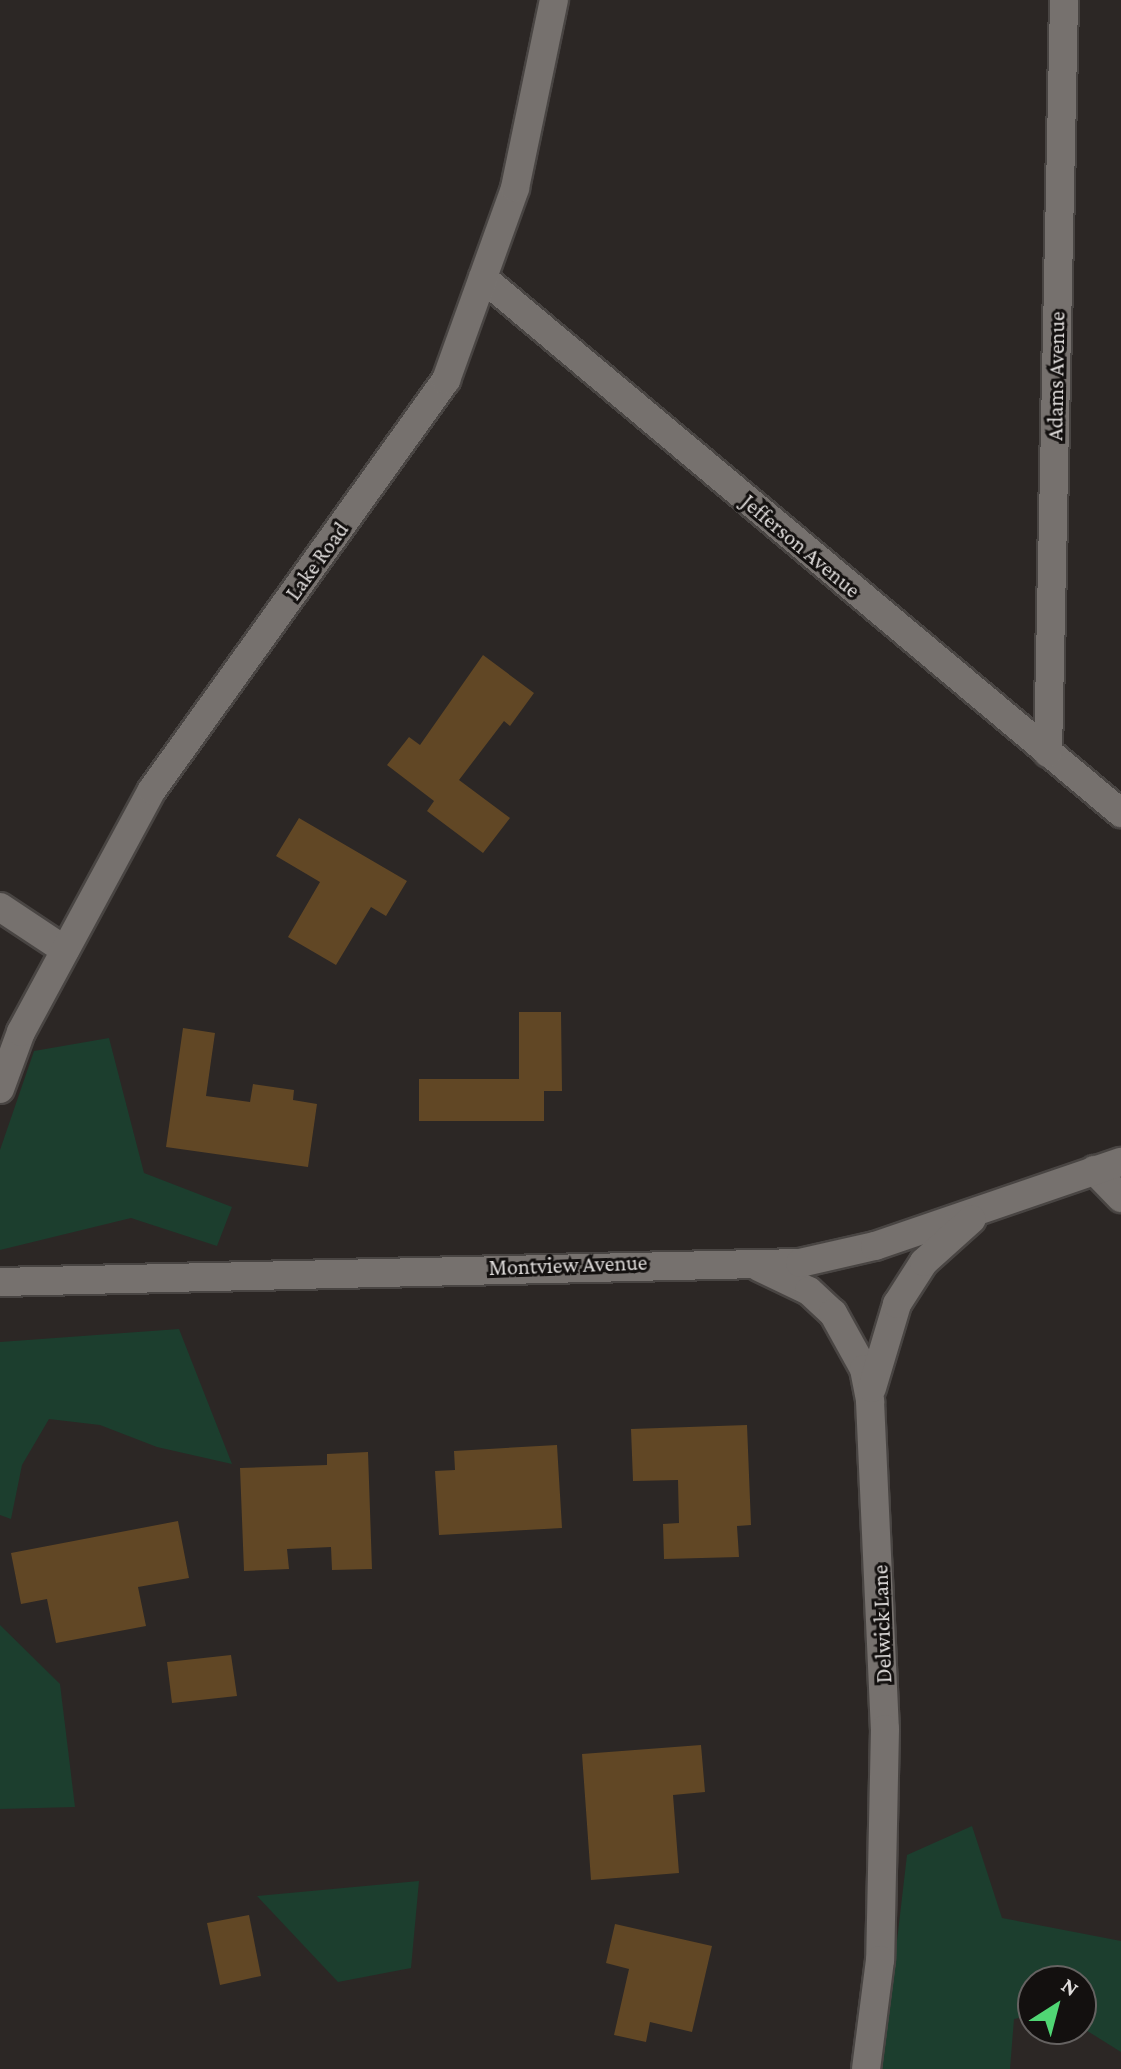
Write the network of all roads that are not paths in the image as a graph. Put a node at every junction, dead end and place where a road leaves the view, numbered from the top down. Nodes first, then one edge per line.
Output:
1 (554, 0) edge
2 (1064, 0) edge
3 (483, 278) junction
4 (1048, 753) junction
5 (1121, 813) edge
6 (0, 907) edge
7 (65, 950) junction
8 (0, 1089) edge
9 (1121, 1162) edge
10 (1094, 1170) junction
11 (1121, 1198) edge
12 (986, 1209) junction
13 (723, 1260) junction
14 (0, 1282) edge
15 (870, 1401) junction
16 (866, 2069) edge

1 - 3 street, Lake Road
2 - 4 street, Adams Avenue
3 - 4 street, Jefferson Avenue
3 - 7 street, Lake Road
4 - 5 street, Jefferson Avenue
6 - 7 street
7 - 8 street, Lake Road
9 - 10 street, Montview Avenue
10 - 11 street
10 - 12 street, Montview Avenue
12 - 13 street, Montview Avenue
12 - 15 street
13 - 14 street, Montview Avenue
13 - 15 street, Delwick Lane
15 - 16 street, Delwick Lane

